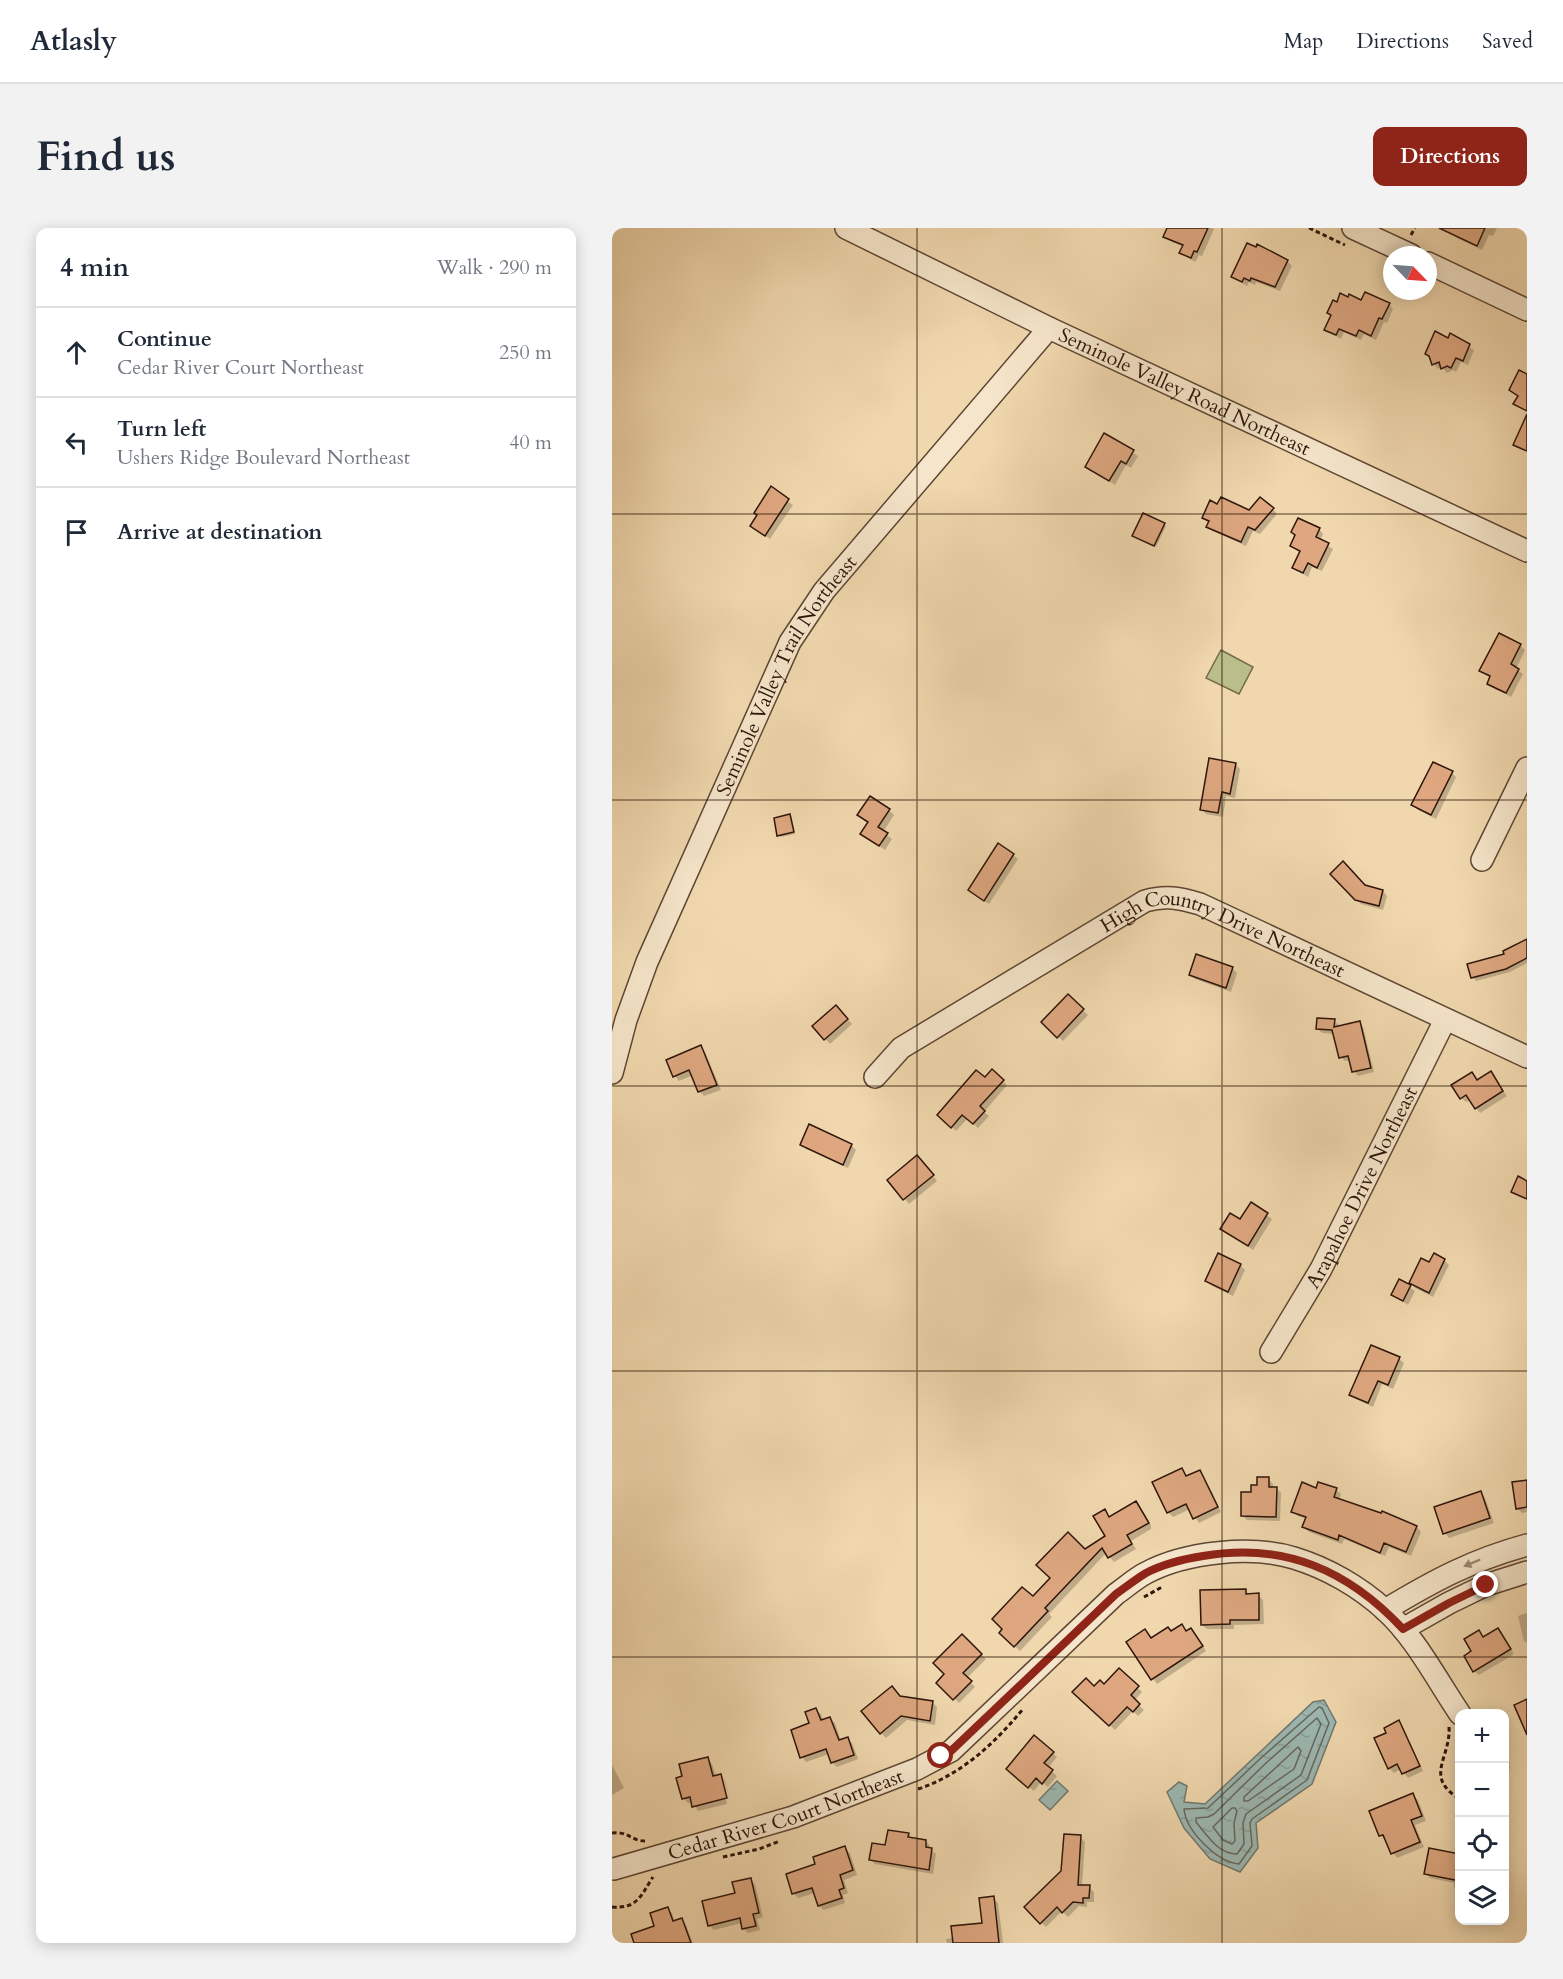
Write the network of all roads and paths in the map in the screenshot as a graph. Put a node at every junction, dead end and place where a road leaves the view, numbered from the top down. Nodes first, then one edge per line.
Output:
1 (846, 228) edge
2 (1353, 228) edge
3 (1388, 235) edge
4 (1401, 246) edge
5 (1437, 267) edge
6 (1527, 310) edge
7 (1048, 328) junction
8 (1527, 551) edge
9 (1527, 768) edge
10 (1482, 860) dead end
11 (1445, 1020) junction
12 (1527, 1057) edge
13 (612, 1073) edge
14 (875, 1077) dead end
15 (1271, 1352) dead end
16 (1527, 1545) edge
17 (1527, 1572) edge
18 (1385, 1610) junction
19 (1403, 1629) junction
20 (1452, 1716) edge
21 (1455, 1796) edge
22 (614, 1869) dead end

1 - 7 street, Seminole Valley Road Northeast
2 - 3 street
3 - 4 street
5 - 6 street
7 - 8 street, Seminole Valley Road Northeast
7 - 13 street, Seminole Valley Trail Northeast
9 - 10 street
11 - 12 street, High Country Drive Northeast
11 - 14 street, High Country Drive Northeast
11 - 15 street, Arapahoe Drive Northeast
16 -> 18 street
17 - 19 street
18 - 19 street, Cedar River Court Northeast
18 - 22 street, Cedar River Court Northeast
19 - 20 street, Cedar River Court Northeast
20 - 21 path

